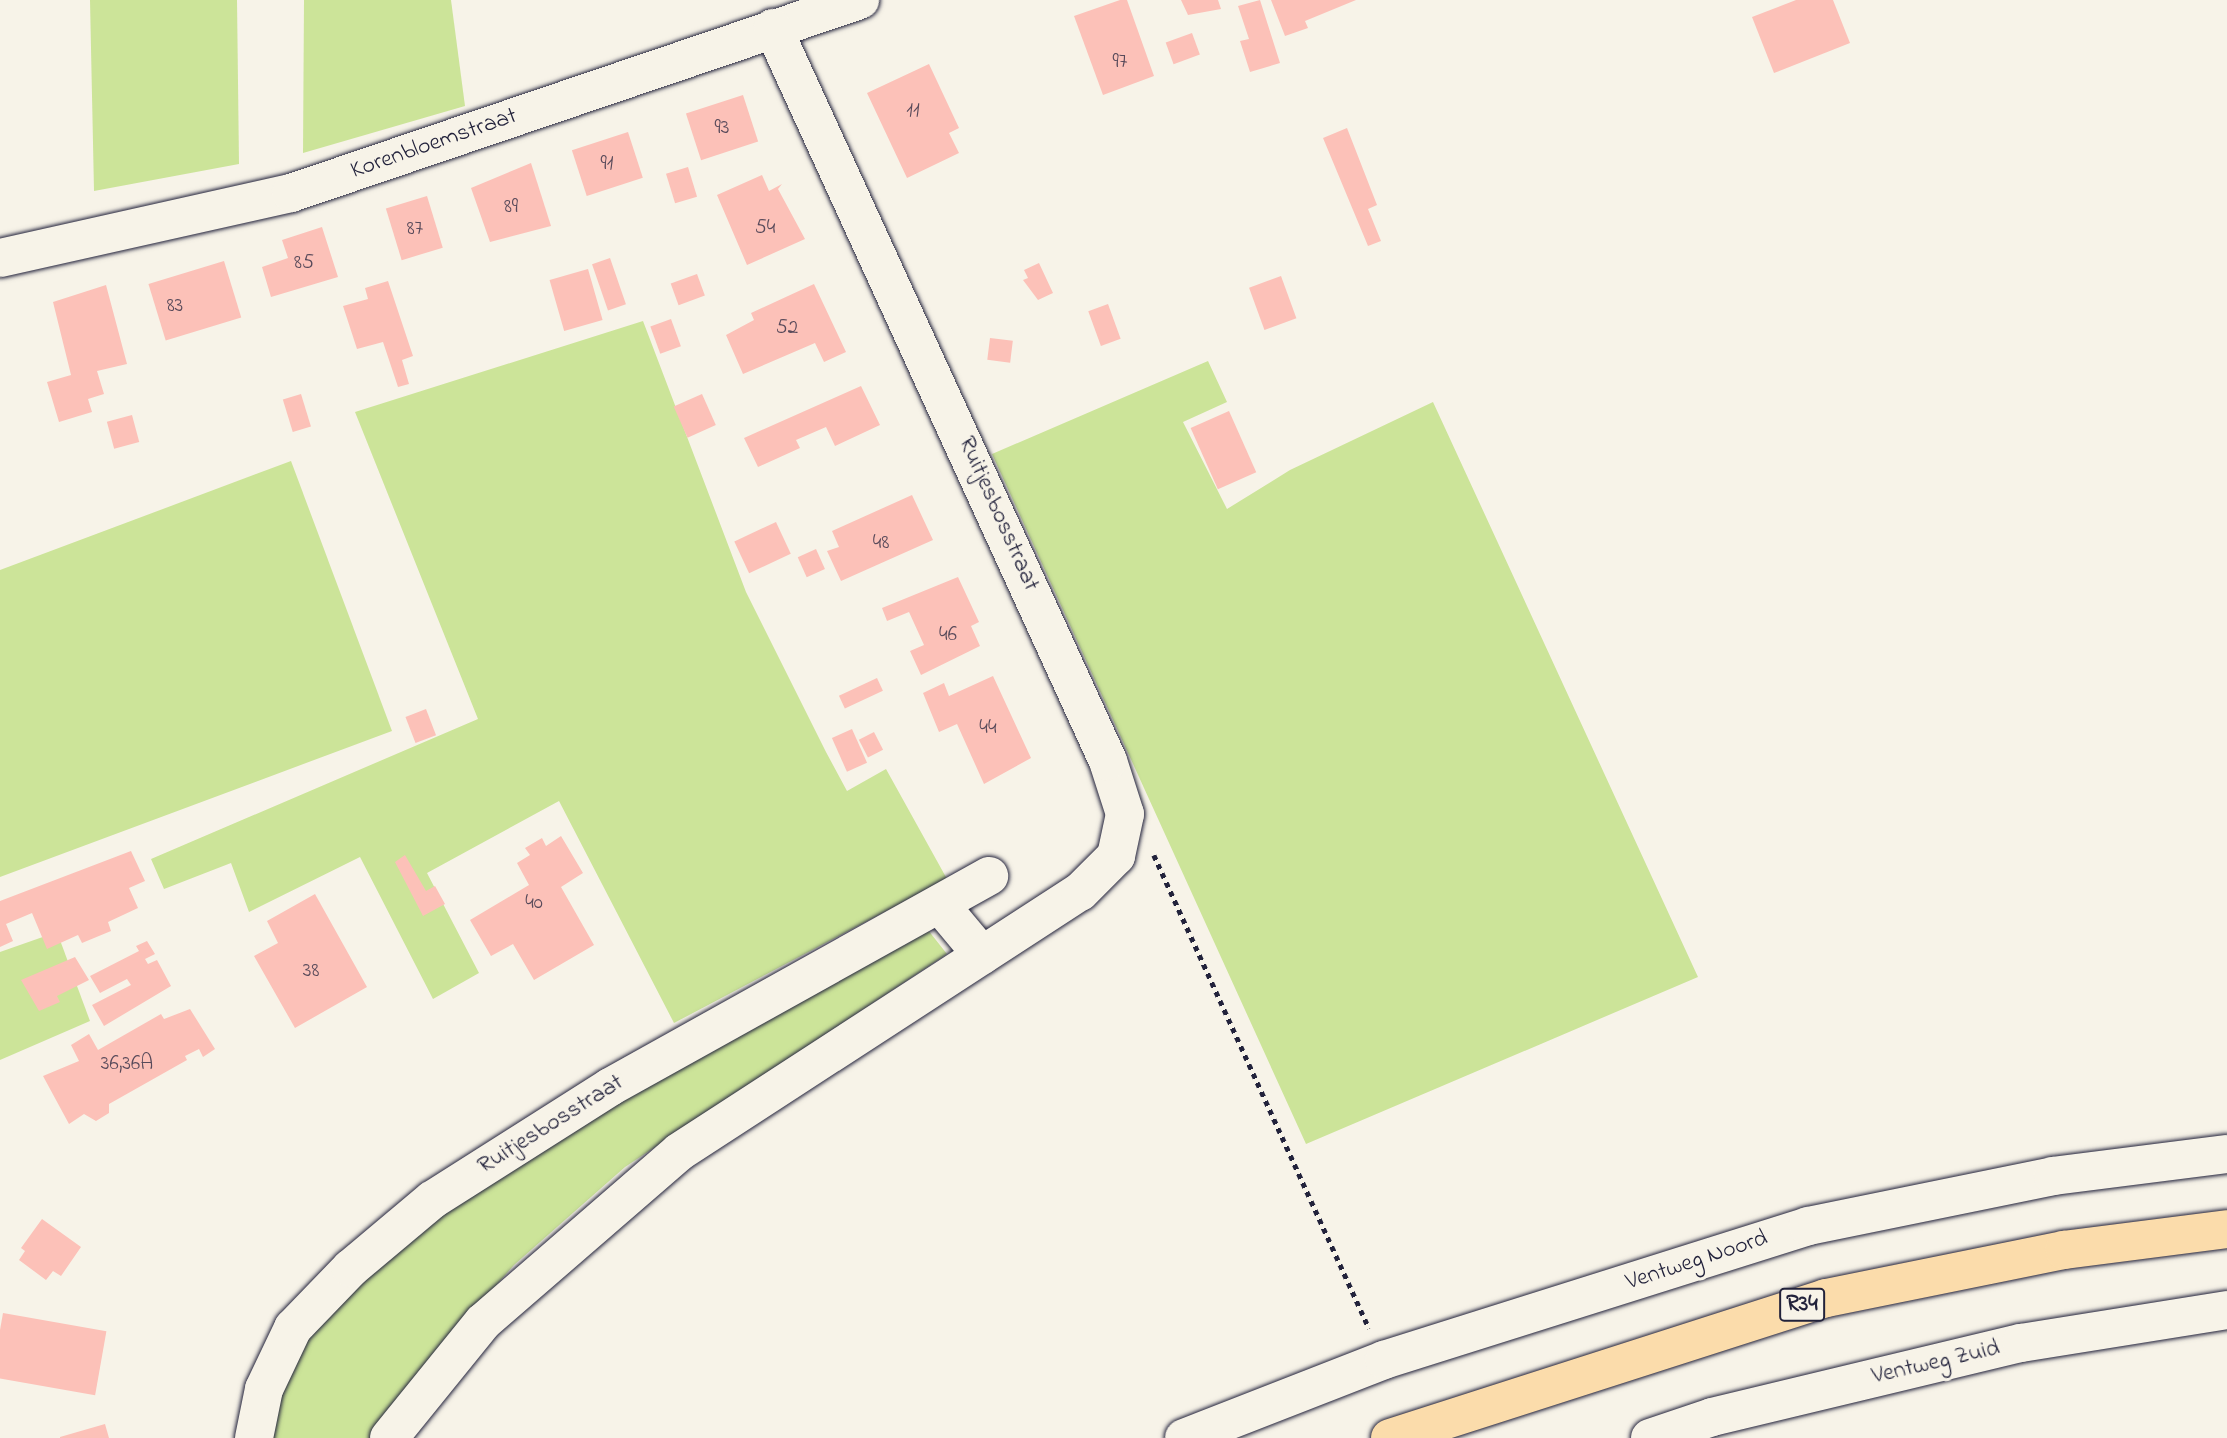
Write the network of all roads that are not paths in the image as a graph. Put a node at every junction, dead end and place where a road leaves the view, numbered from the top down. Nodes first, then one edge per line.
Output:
1 (860, 0) edge
2 (773, 28) junction
3 (0, 258) edge
4 (989, 876) dead end
5 (941, 906) junction
6 (982, 955) junction
7 (2227, 1154) edge
8 (2227, 1228) edge
9 (2227, 1310) edge
10 (254, 1438) edge
11 (389, 1438) edge
12 (1184, 1438) edge
13 (1390, 1438) edge
14 (1650, 1438) edge

1 - 2 street, Korenbloemstraat
2 - 3 street, Korenbloemstraat
2 - 6 street, Ruitjesbosstraat
4 - 5 street, Ruitjesbosstraat
5 - 6 street
5 - 10 street, Ruitjesbosstraat
6 - 11 street, Ruitjesbosstraat
7 - 12 street, Ventweg Noord
8 - 13 highway, R34
9 - 14 street, Ventweg Zuid

